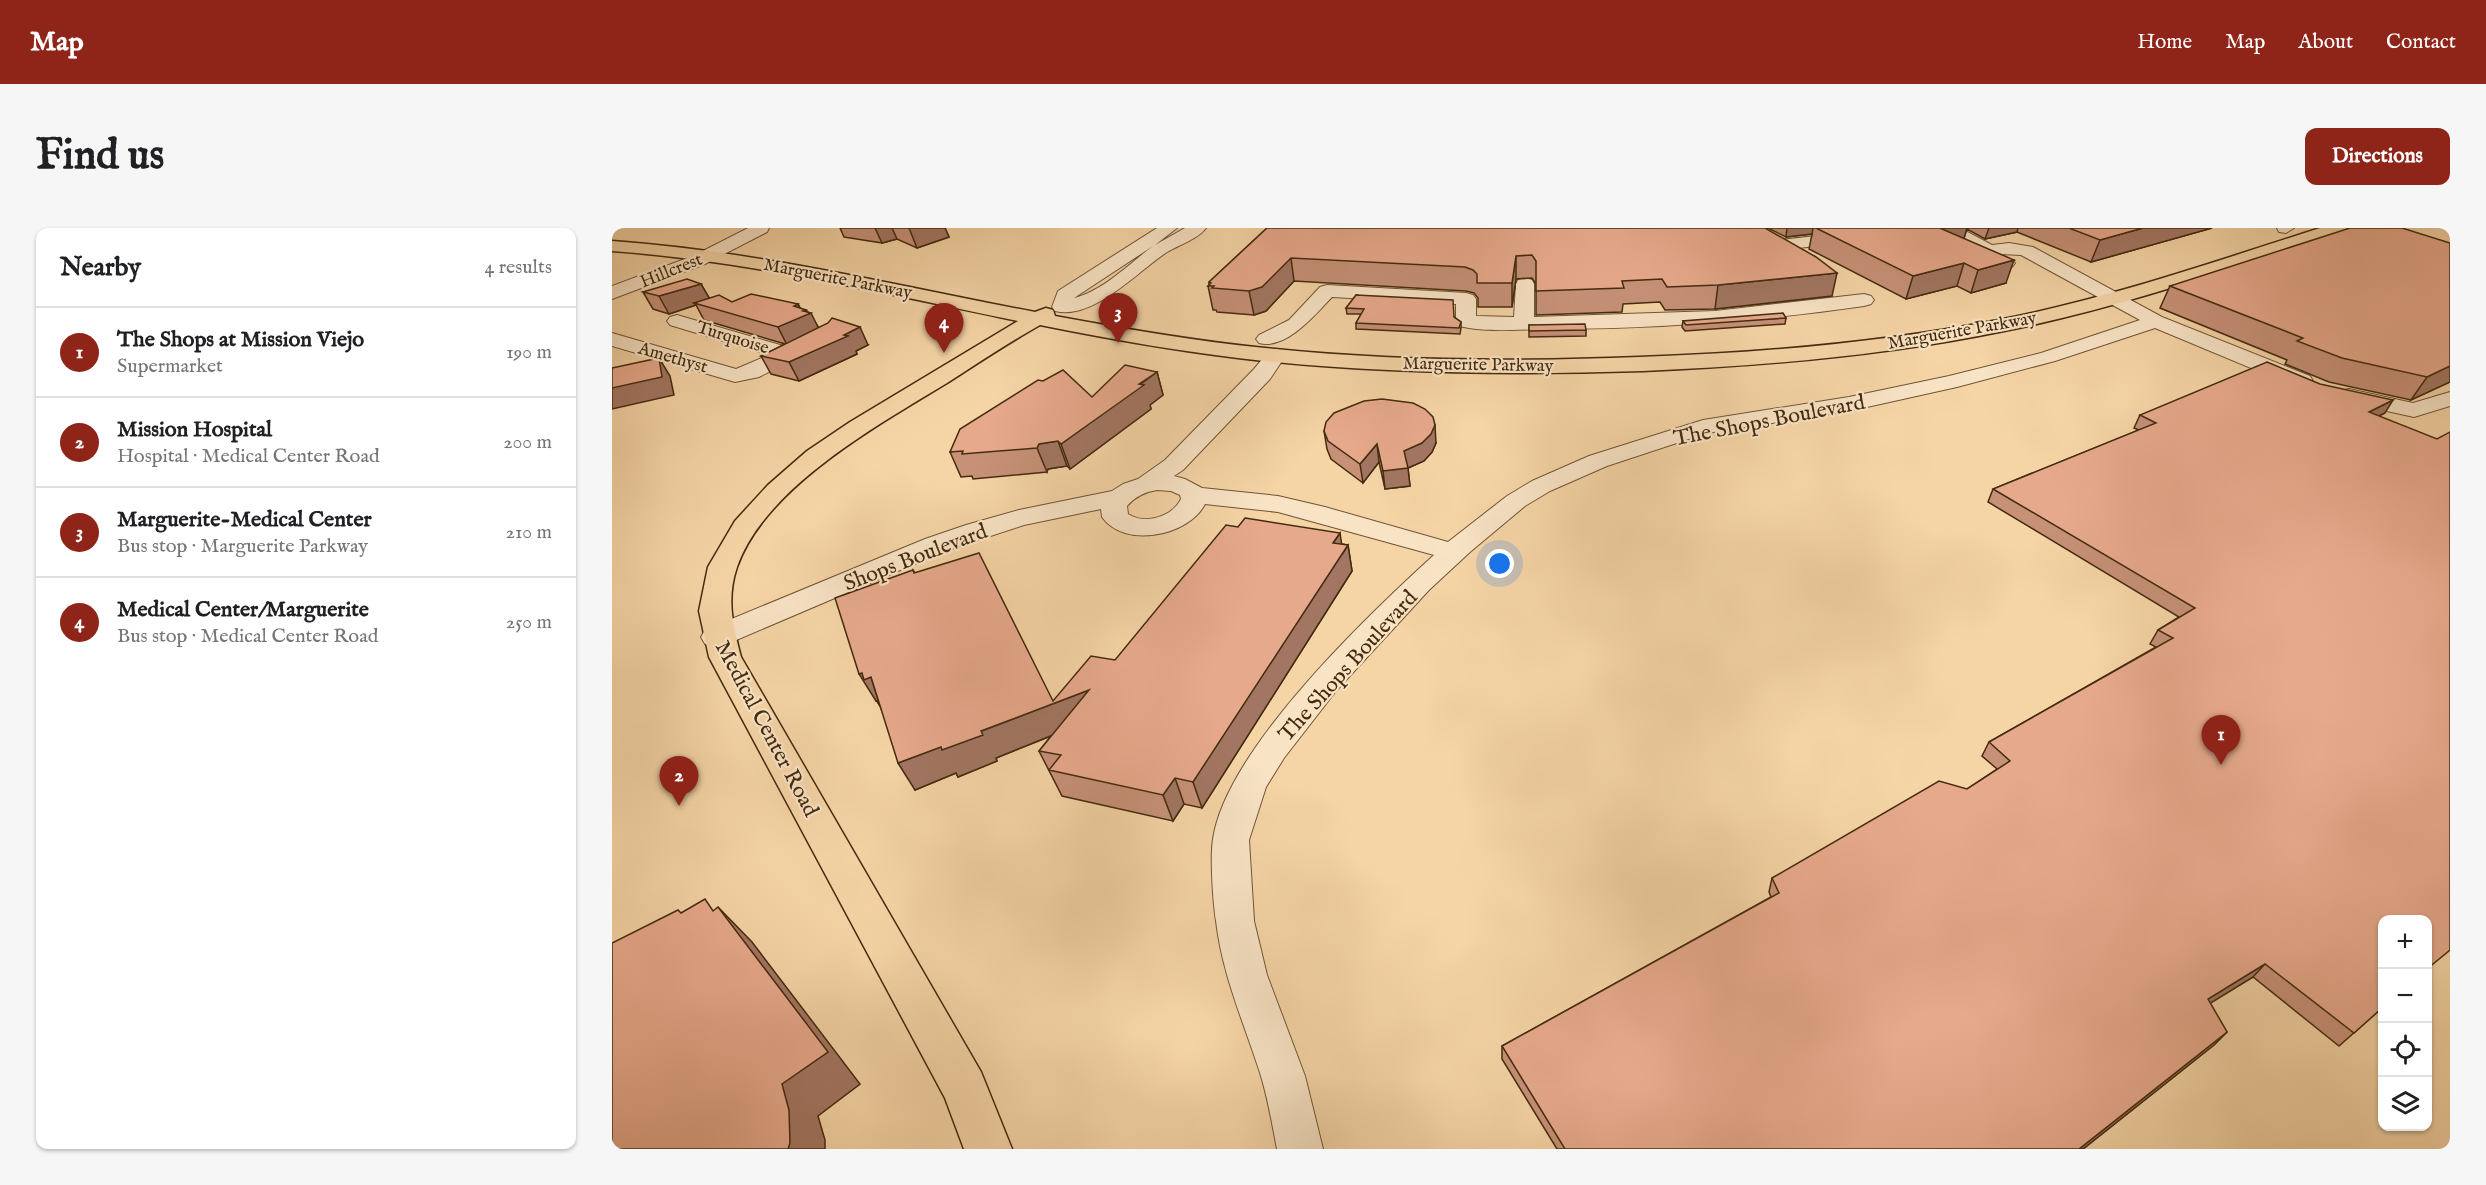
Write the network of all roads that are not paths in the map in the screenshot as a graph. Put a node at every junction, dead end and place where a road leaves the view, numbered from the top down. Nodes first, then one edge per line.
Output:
1 (761, 228) edge
2 (1169, 228) edge
3 (1198, 228) edge
4 (1877, 228) edge
5 (2286, 228) edge
6 (2338, 228) edge
7 (1955, 231) edge
8 (612, 236) edge
9 (729, 245) junction
10 (612, 246) edge
11 (709, 255) junction
12 (1798, 262) edge
13 (2142, 271) dead end
14 (1526, 284) dead end
15 (1836, 284) edge
16 (2087, 286) junction
17 (2113, 288) junction
18 (612, 293) edge
19 (1062, 307) junction
20 (709, 311) edge
21 (1039, 318) junction
22 (2153, 318) dead end
23 (1524, 323) junction
24 (663, 325) junction
25 (612, 339) edge
26 (819, 340) edge
27 (1279, 350) junction
28 (788, 354) junction
29 (686, 360) junction
30 (646, 370) edge
31 (2450, 399) edge
32 (1147, 484) junction
33 (1186, 499) junction
34 (1120, 509) junction
35 (1446, 559) junction
36 (721, 647) junction
37 (988, 1149) edge
38 (1300, 1149) edge

1 - 9 street, Hillcrest
2 - 19 street
3 - 19 street
4 - 12 street
5 - 13 main road
6 - 17 main road, Marguerite Parkway
7 - 16 street
8 - 9 main road, Marguerite Parkway
9 - 11 street, Hillcrest
9 - 19 main road, Marguerite Parkway
10 - 11 main road, Marguerite Parkway
11 - 18 street, Hillcrest
11 - 21 main road, Marguerite Parkway
14 - 23 street
15 - 23 street
16 - 17 main road, Marguerite Parkway
16 - 27 main road, Marguerite Parkway
17 - 22 street
17 - 27 main road, Marguerite Parkway
19 - 21 main road, Medical Center Road
19 - 27 main road, Marguerite Parkway
20 - 24 street
21 - 27 main road, Marguerite Parkway
21 - 36 main road, Medical Center Road
23 - 27 street
24 - 25 street
24 - 28 street, Turquoise
25 - 29 street, Amethyst
26 - 28 street
27 - 32 street, Shops Boulevard
27 - 33 street
28 - 29 street, Amethyst
29 - 30 street
31 - 35 street, The Shops Boulevard
32 - 33 street, Shops Boulevard
32 - 34 street, Shops Boulevard
33 - 34 street, Shops Boulevard
33 - 35 street, Shops Boulevard
34 - 36 street, Shops Boulevard
35 - 38 street, The Shops Boulevard
36 - 37 main road, Medical Center Road

